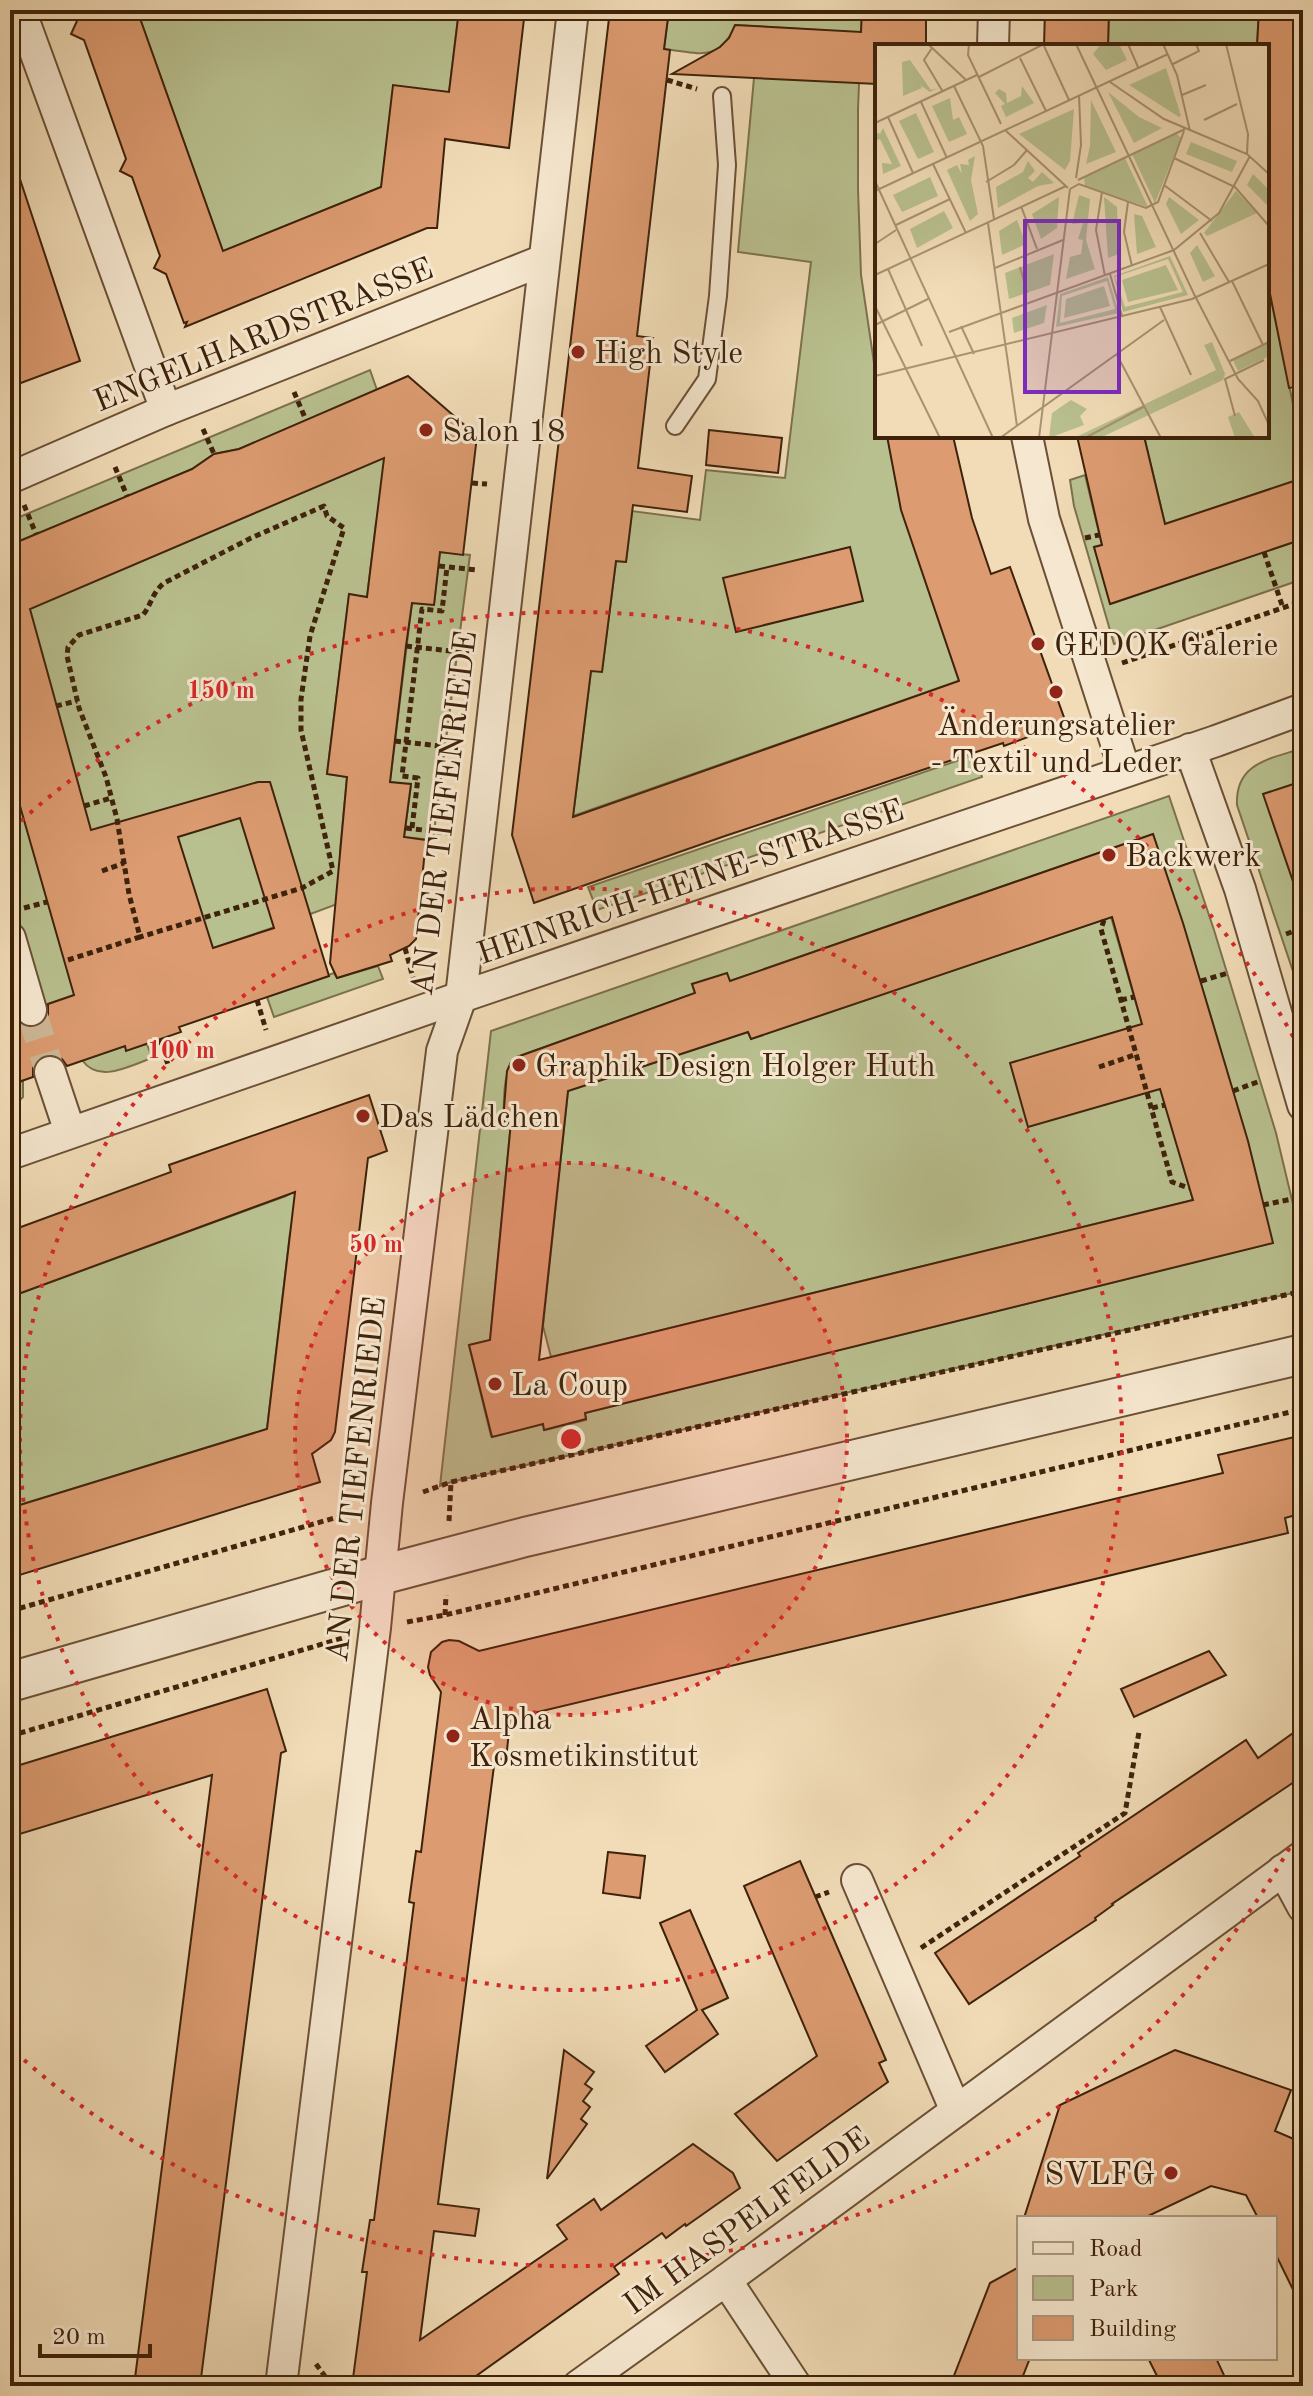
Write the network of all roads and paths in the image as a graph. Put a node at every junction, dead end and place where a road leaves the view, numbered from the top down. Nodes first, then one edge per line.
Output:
1 (20, 10) edge
2 (573, 10) edge
3 (994, 10) edge
4 (993, 44) edge
5 (722, 96) dead end
6 (544, 260) junction
7 (166, 410) junction
8 (675, 426) dead end
9 (1027, 438) edge
10 (10, 478) edge
11 (1264, 552) dead end
12 (447, 567) dead end
13 (1303, 601) edge
14 (1283, 608) junction
15 (406, 646) dead end
16 (418, 647) junction
17 (500, 657) junction
18 (1093, 673) junction
19 (77, 701) junction
20 (56, 706) dead end
21 (1303, 709) edge
22 (395, 741) dead end
23 (406, 742) junction
24 (1190, 749) junction
25 (489, 752) junction
26 (1125, 771) junction
27 (111, 798) junction
28 (84, 806) dead end
29 (20, 809) dead end
30 (10, 811) edge
31 (412, 828) dead end
32 (124, 863) junction
33 (102, 871) dead end
34 (1104, 920) dead end
35 (1303, 928) edge
36 (1282, 936) dead end
37 (140, 937) junction
38 (10, 938) edge
39 (68, 960) dead end
40 (1228, 973) dead end
41 (1201, 981) dead end
42 (461, 997) junction
43 (1134, 997) dead end
44 (1121, 1000) junction
45 (31, 1010) tunnel mouth
46 (1137, 1054) junction
47 (1099, 1067) dead end
48 (50, 1072) tunnel mouth
49 (1260, 1081) dead end
50 (1233, 1091) dead end
51 (1165, 1105) dead end
52 (1303, 1105) edge
53 (1152, 1108) junction
54 (70, 1132) junction
55 (10, 1154) edge
56 (1189, 1188) dead end
57 (1292, 1199) dead end
58 (1263, 1205) dead end
59 (1303, 1291) edge
60 (1303, 1354) edge
61 (1303, 1409) edge
62 (387, 1503) junction
63 (381, 1575) junction
64 (10, 1611) edge
65 (375, 1628) junction
66 (10, 1682) edge
67 (1139, 1732) dead end
68 (10, 1736) edge
69 (1293, 1863) edge
70 (857, 1880) dead end
71 (1303, 1907) edge
72 (894, 1966) junction
73 (956, 2111) junction
74 (726, 2280) junction
75 (281, 2386) edge
76 (578, 2386) edge
77 (796, 2386) edge

1 - 7 street
2 - 6 street, AN DER TIEFENRIEDE
3 - 4 street
5 - 8 lane
6 - 7 street, ENGELHARDSTRASSE
6 - 17 street, AN DER TIEFENRIEDE
7 - 10 street, ENGELHARDSTRASSE
9 - 18 street
11 - 14 path
12 - 16 path
13 - 14 path
14 - 18 path
15 - 16 path
16 - 17 path
16 - 23 path
17 - 25 street, AN DER TIEFENRIEDE
18 - 26 street
19 - 20 path
19 - 27 path
19 - 37 path
21 - 24 street, HEINRICH-HEINE-STRASSE
22 - 23 path
23 - 25 path
23 - 31 path
24 - 26 street, HEINRICH-HEINE-STRASSE
24 - 52 street
25 - 42 street, AN DER TIEFENRIEDE
26 - 42 street, HEINRICH-HEINE-STRASSE
27 - 28 path
27 - 32 path
29 - 30 path
32 - 33 path
32 - 37 path
34 - 44 path
35 - 36 path
37 - 39 path
38 - 45 street
40 - 41 path
42 - 54 street, HEINRICH-HEINE-STRASSE
42 - 62 street, AN DER TIEFENRIEDE
43 - 44 path
44 - 46 path
46 - 47 path
46 - 53 path
48 - 54 street
49 - 50 path
51 - 53 path
53 - 56 path
54 - 55 street, HEINRICH-HEINE-STRASSE
57 - 58 path
59 - 62 path
60 - 63 street
61 - 65 path
62 - 63 street, AN DER TIEFENRIEDE
62 - 64 path
63 - 65 street, AN DER TIEFENRIEDE
63 - 66 street
65 - 68 path
65 - 75 street, AN DER TIEFENRIEDE
67 - 72 path
69 - 71 street
69 - 73 street, IM HASPELFELDE
70 - 72 street
72 - 73 street
73 - 74 street, IM HASPELFELDE
74 - 76 street, IM HASPELFELDE
74 - 77 street

